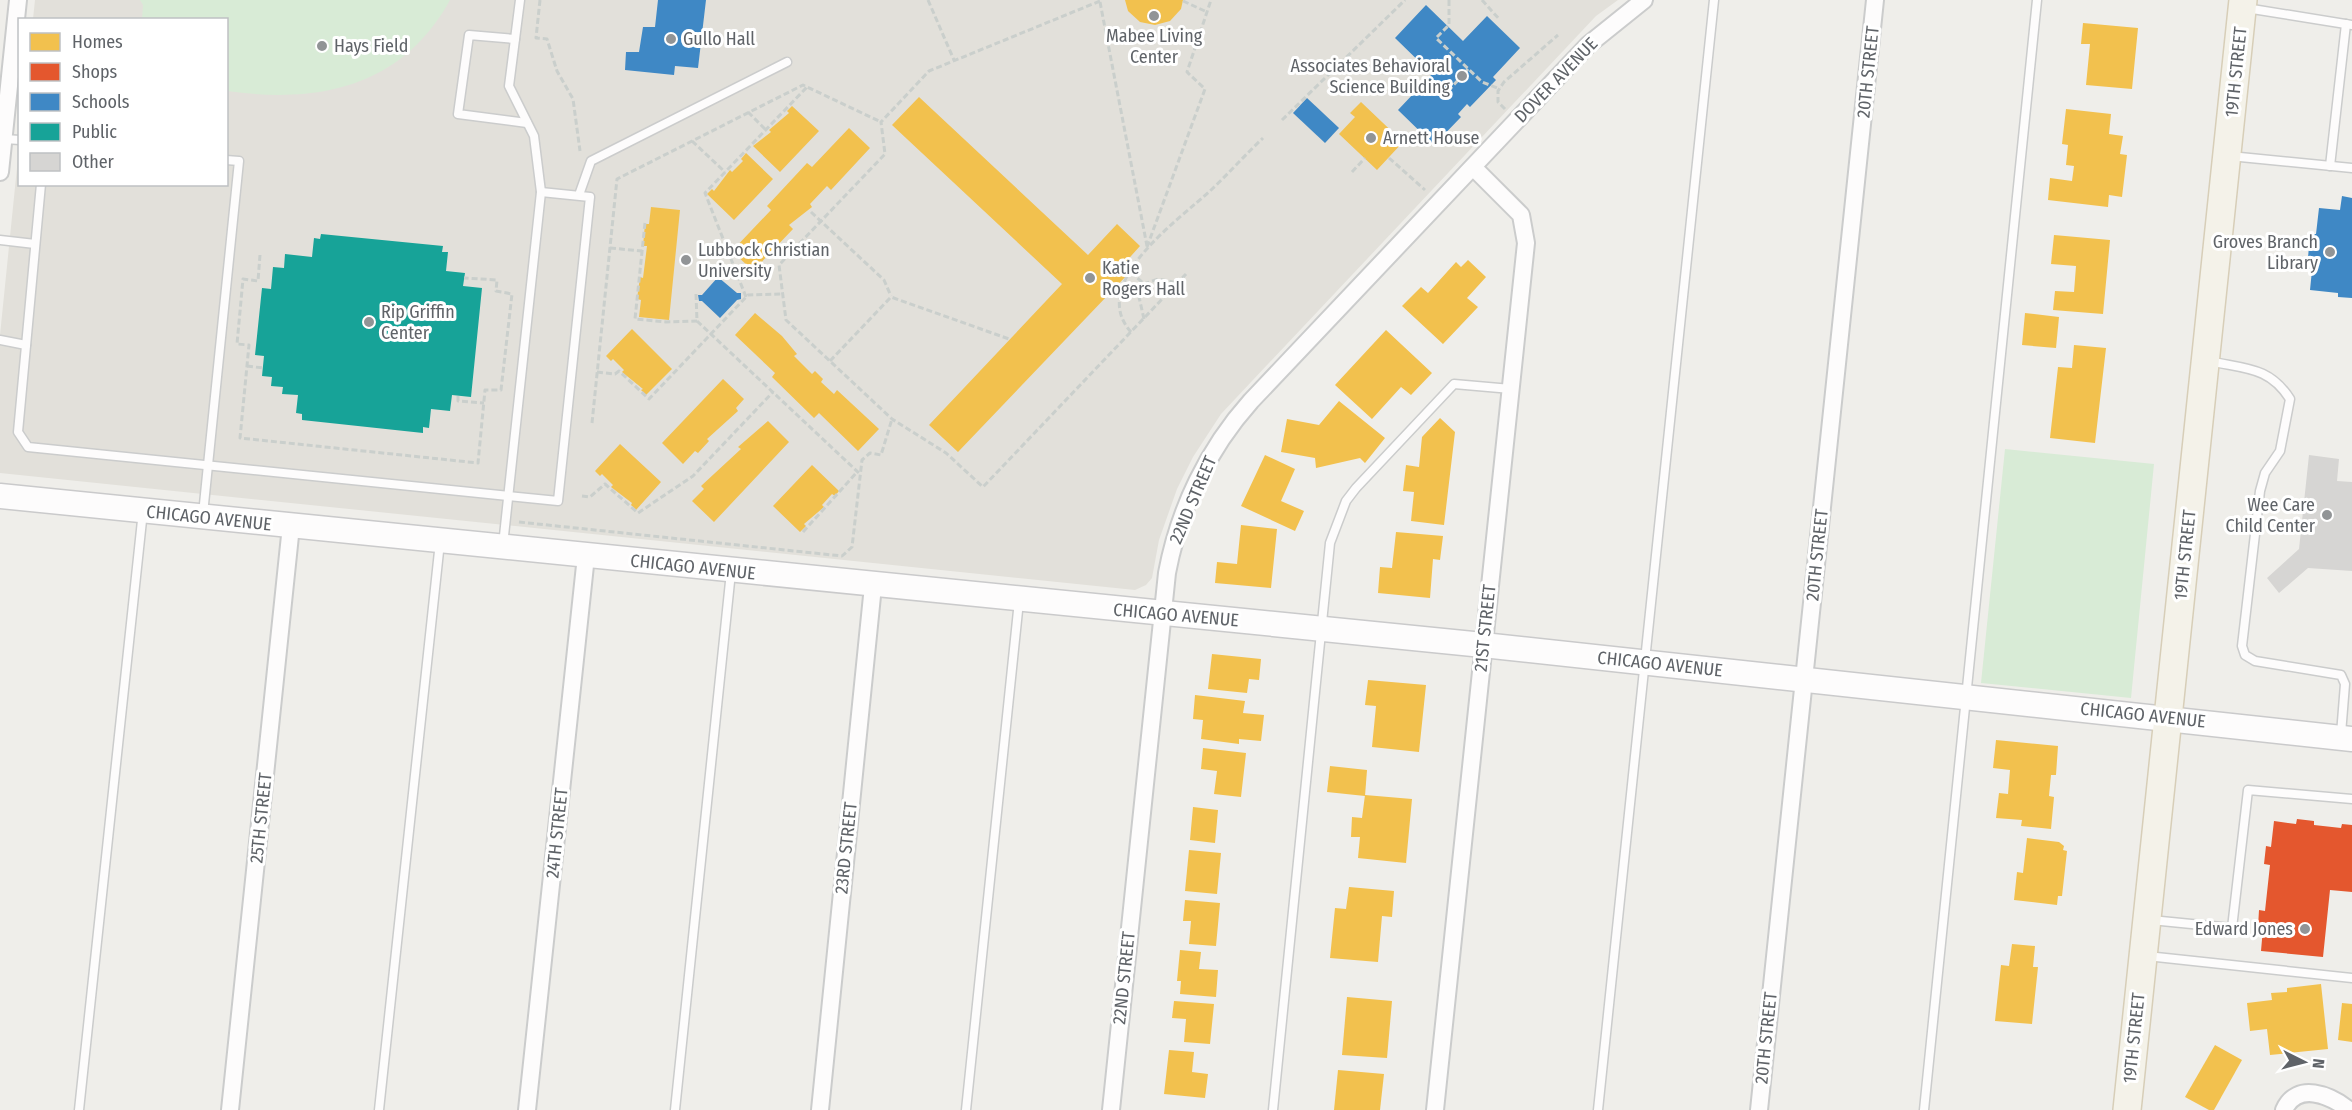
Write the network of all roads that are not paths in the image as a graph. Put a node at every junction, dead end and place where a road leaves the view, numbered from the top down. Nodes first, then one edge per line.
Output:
1 (18, 0) edge
2 (520, 0) edge
3 (1644, 0) edge
4 (1714, 0) edge
5 (1875, 0) edge
6 (2037, 0) edge
7 (2243, 4) edge
8 (2349, 24) edge
9 (515, 39) junction
10 (786, 62) dead end
11 (527, 123) junction
12 (12, 139) edge
13 (2227, 156) junction
14 (228, 160) edge
15 (2330, 166) junction
16 (1473, 167) junction
17 (2352, 168) edge
18 (0, 172) edge
19 (41, 186) edge
20 (541, 192) junction
21 (579, 195) junction
22 (0, 240) edge
23 (35, 244) junction
24 (0, 340) edge
25 (26, 345) junction
26 (2206, 360) junction
27 (1511, 389) junction
28 (208, 464) junction
29 (508, 495) junction
30 (0, 496) edge
31 (143, 511) junction
32 (202, 517) junction
33 (291, 526) junction
34 (440, 541) junction
35 (503, 548) junction
36 (586, 556) junction
37 (732, 571) junction
38 (873, 586) junction
39 (1019, 600) junction
40 (1162, 614) junction
41 (1322, 629) junction
42 (1483, 645) junction
43 (1643, 662) junction
44 (1804, 679) junction
45 (1967, 697) junction
46 (2168, 717) junction
47 (2346, 738) edge
48 (2352, 799) edge
49 (2147, 920) junction
50 (2143, 956) junction
51 (2352, 978) edge
52 (79, 1110) edge
53 (230, 1110) edge
54 (379, 1110) edge
55 (527, 1110) edge
56 (675, 1110) edge
57 (820, 1110) edge
58 (966, 1110) edge
59 (1111, 1110) edge
60 (1273, 1110) edge
61 (1435, 1110) edge
62 (1598, 1110) edge
63 (1759, 1110) edge
64 (1924, 1110) edge
65 (2127, 1110) edge
66 (2284, 1110) edge
67 (2349, 1110) edge

1 - 12 street
2 - 9 lane
3 - 16 street, DOVER AVENUE
4 - 43 lane
5 - 44 street, 20TH STREET
6 - 45 lane
7 - 8 lane
7 - 13 main road, 19TH STREET
8 - 15 lane
9 - 11 lane
9 - 11 lane
10 - 21 lane
11 - 20 lane
12 - 18 street
13 - 15 lane
13 - 26 main road, 19TH STREET
14 - 28 lane
15 - 17 lane
16 - 27 street, 21ST STREET
16 - 40 street, 22ND STREET
19 - 23 lane
20 - 21 lane
20 - 29 lane
21 - 29 lane
22 - 23 lane
23 - 25 lane
24 - 25 lane
25 - 28 lane
26 - 46 main road, 19TH STREET
26 - 47 lane
27 - 41 lane
27 - 42 street, 21ST STREET
28 - 29 lane
28 - 32 lane
29 - 35 lane
30 - 31 street, CHICAGO AVENUE
31 - 32 street, CHICAGO AVENUE
31 - 52 lane
32 - 33 street, CHICAGO AVENUE
33 - 34 street, CHICAGO AVENUE
33 - 53 street, 25TH STREET
34 - 35 street, CHICAGO AVENUE
34 - 54 lane
35 - 36 street, CHICAGO AVENUE
36 - 37 street, CHICAGO AVENUE
36 - 55 street, 24TH STREET
37 - 38 street, CHICAGO AVENUE
37 - 56 lane
38 - 39 street, CHICAGO AVENUE
38 - 57 street, 23RD STREET
39 - 40 street, CHICAGO AVENUE
39 - 58 lane
40 - 41 street, CHICAGO AVENUE
40 - 59 street, 22ND STREET
41 - 42 street, CHICAGO AVENUE
41 - 60 lane
42 - 43 street, CHICAGO AVENUE
42 - 61 street, 21ST STREET
43 - 44 street, CHICAGO AVENUE
43 - 62 lane
44 - 45 street, CHICAGO AVENUE
44 - 63 street, 20TH STREET
45 - 46 street, CHICAGO AVENUE
45 - 64 lane
46 - 47 street, CHICAGO AVENUE
46 - 49 main road, 19TH STREET
48 - 49 lane
49 - 50 main road, 19TH STREET
50 - 51 lane
50 - 65 main road, 19TH STREET
66 - 67 street

